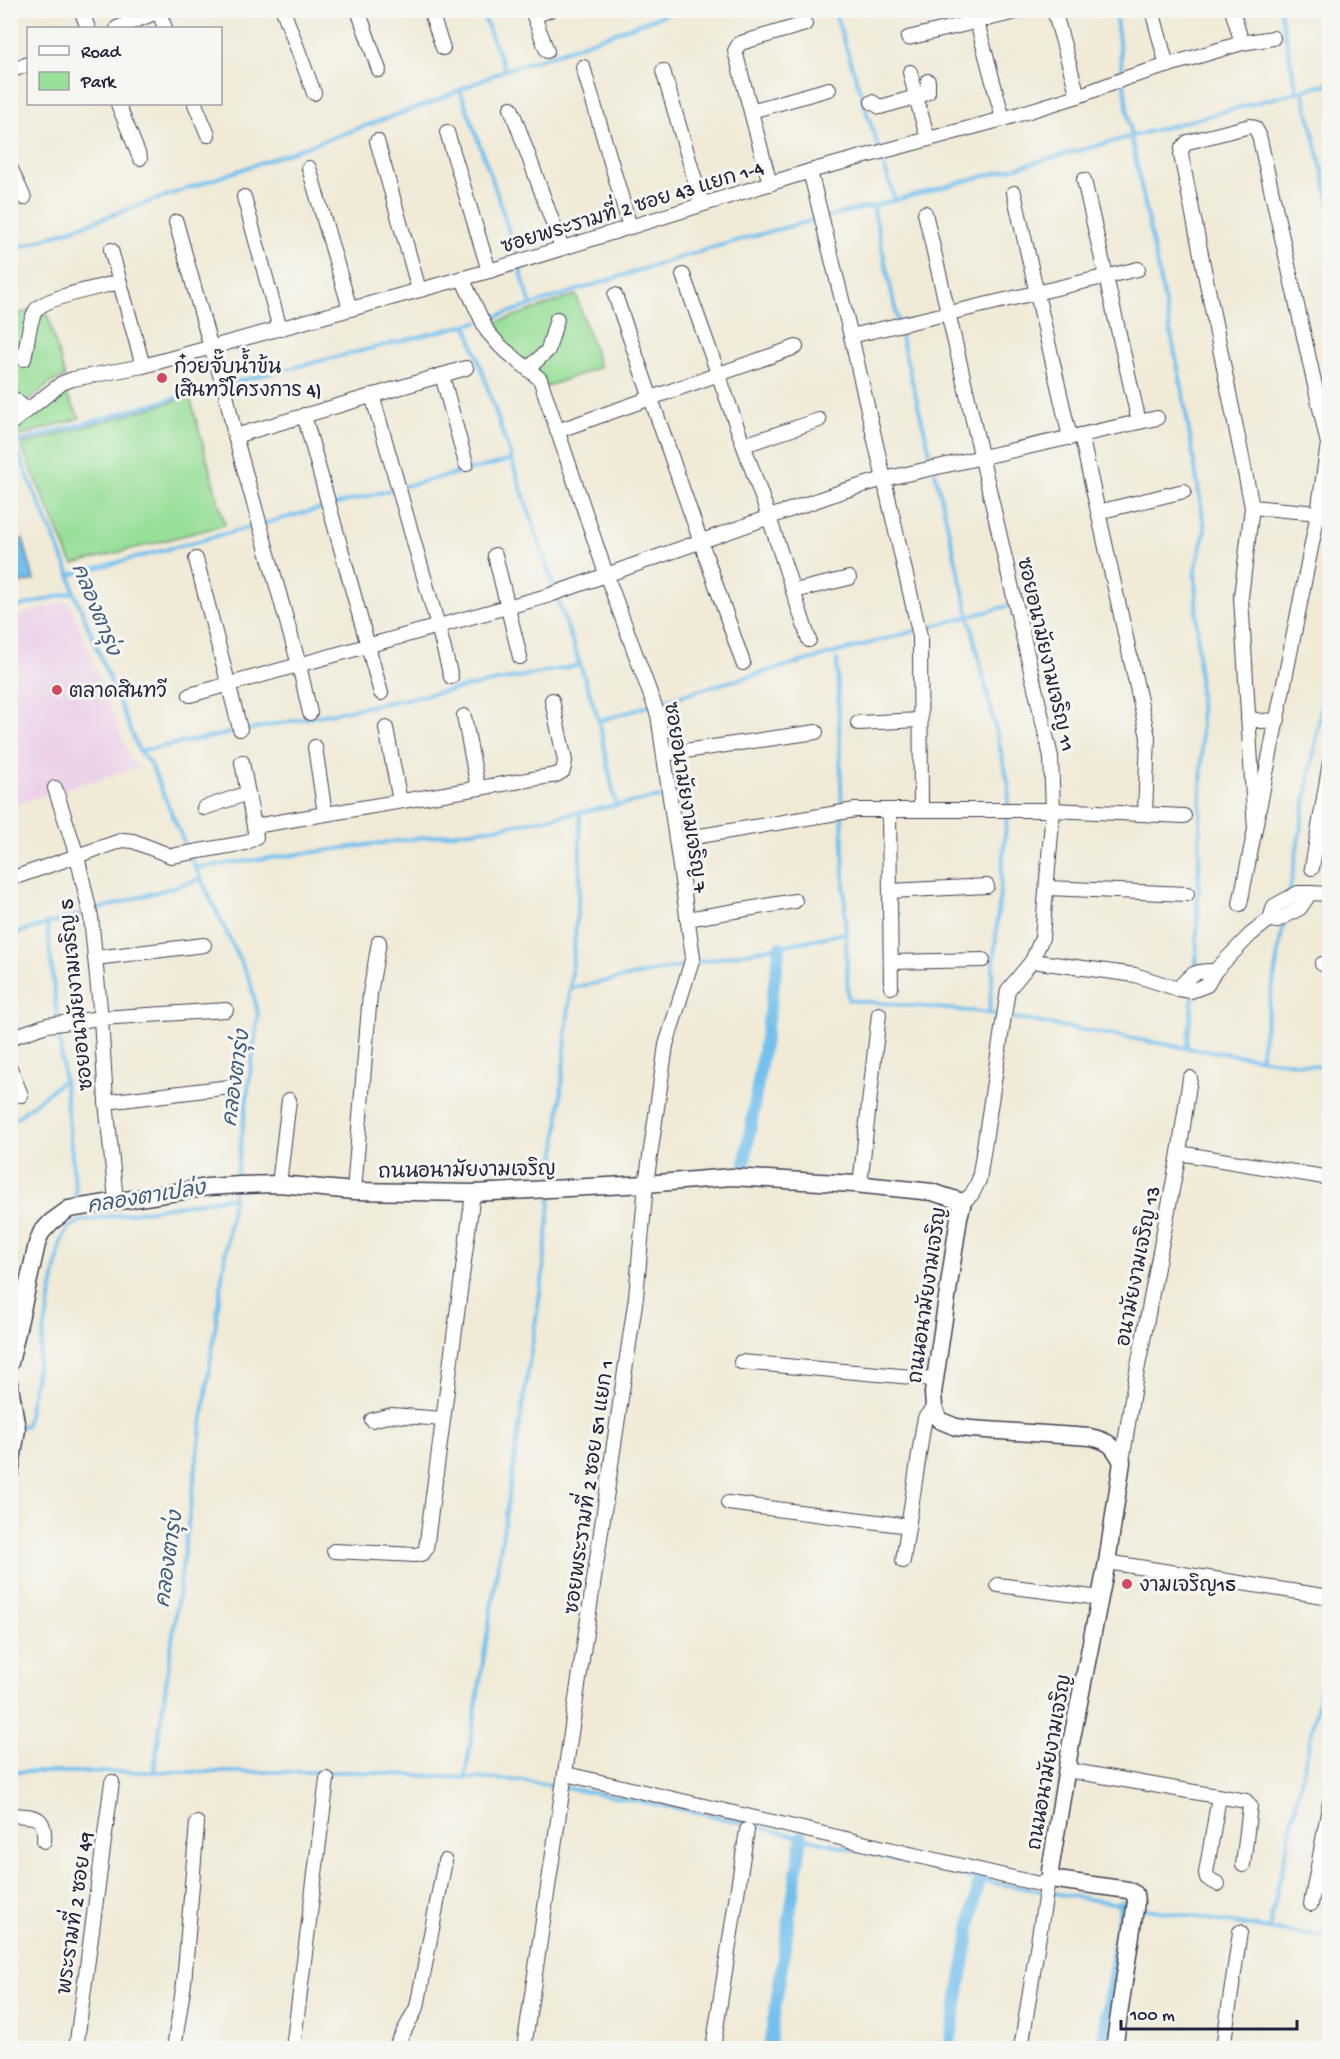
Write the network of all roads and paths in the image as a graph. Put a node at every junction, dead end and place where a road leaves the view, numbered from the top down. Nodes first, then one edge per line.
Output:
1 (81, 10) edge
2 (284, 10) edge
3 (358, 10) edge
4 (430, 10) edge
5 (550, 10) edge
6 (1024, 10) edge
7 (1054, 10) edge
8 (1152, 10) edge
9 (1232, 10) edge
10 (159, 11) edge
11 (533, 13) edge
12 (977, 22) junction
13 (805, 24) dead end
14 (88, 27) edge
15 (119, 27) edge
16 (165, 27) edge
17 (908, 38) dead end
18 (1273, 38) dead end
19 (1242, 43) junction
20 (443, 48) dead end
21 (547, 51) dead end
22 (27, 64) edge
23 (1167, 66) junction
24 (583, 67) dead end
25 (380, 70) dead end
26 (10, 71) edge
27 (663, 71) dead end
28 (910, 72) dead end
29 (928, 81) dead end
30 (829, 89) dead end
31 (314, 93) dead end
32 (1078, 96) junction
33 (916, 97) junction
34 (872, 102) dead end
35 (118, 105) edge
36 (195, 105) edge
37 (511, 108) dead end
38 (751, 111) junction
39 (1003, 119) junction
40 (447, 132) dead end
41 (208, 135) dead end
42 (928, 139) junction
43 (376, 141) dead end
44 (140, 158) dead end
45 (10, 167) edge
46 (309, 168) dead end
47 (810, 171) junction
48 (1084, 180) dead end
49 (770, 184) junction
50 (1014, 193) dead end
51 (244, 197) dead end
52 (24, 198) dead end
53 (702, 204) junction
54 (925, 213) dead end
55 (176, 222) dead end
56 (630, 227) junction
57 (562, 248) junction
58 (111, 250) dead end
59 (1138, 268) dead end
60 (489, 271) junction
61 (683, 275) dead end
62 (1106, 276) junction
63 (462, 278) junction
64 (119, 282) junction
65 (419, 290) junction
66 (1037, 292) junction
67 (615, 295) dead end
68 (350, 309) junction
69 (947, 313) junction
70 (557, 319) dead end
71 (280, 329) junction
72 (851, 336) junction
73 (796, 347) dead end
74 (211, 348) junction
75 (24, 359) dead end
76 (143, 366) junction
77 (466, 368) dead end
78 (529, 368) junction
79 (442, 375) junction
80 (719, 375) junction
81 (372, 395) junction
82 (10, 396) edge
83 (651, 399) junction
84 (27, 410) junction
85 (304, 415) junction
86 (1157, 418) dead end
87 (819, 420) dead end
88 (1139, 422) junction
89 (11, 423) edge
90 (557, 431) junction
91 (235, 436) junction
92 (1076, 436) junction
93 (744, 446) junction
94 (981, 458) junction
95 (466, 464) dead end
96 (884, 480) junction
97 (1184, 491) dead end
98 (1252, 507) junction
99 (1098, 512) junction
100 (1324, 514) edge
101 (769, 517) junction
102 (700, 541) junction
103 (495, 555) dead end
104 (196, 559) dead end
105 (606, 574) junction
106 (849, 578) dead end
107 (794, 591) junction
108 (508, 607) junction
109 (438, 626) junction
110 (809, 640) dead end
111 (368, 645) junction
112 (520, 657) dead end
113 (743, 663) dead end
114 (299, 665) junction
115 (451, 678) dead end
116 (228, 683) junction
117 (381, 693) dead end
118 (190, 695) dead end
119 (552, 700) dead end
120 (310, 713) dead end
121 (464, 716) dead end
122 (1248, 718) junction
123 (920, 720) junction
124 (1278, 720) junction
125 (858, 723) dead end
126 (386, 728) dead end
127 (240, 729) dead end
128 (816, 732) dead end
129 (315, 747) dead end
130 (664, 754) junction
131 (242, 762) dead end
132 (1329, 762) edge
133 (55, 788) dead end
134 (478, 788) junction
135 (248, 793) junction
136 (400, 801) junction
137 (204, 808) dead end
138 (889, 810) junction
139 (921, 810) junction
140 (1053, 810) junction
141 (1145, 813) junction
142 (325, 814) junction
143 (1184, 816) dead end
144 (255, 826) junction
145 (1255, 830) junction
146 (676, 840) junction
147 (77, 856) junction
148 (1312, 868) dead end
149 (10, 879) edge
150 (987, 886) dead end
151 (1047, 888) junction
152 (891, 891) junction
153 (1304, 893) junction
154 (1187, 894) dead end
155 (1329, 894) edge
156 (795, 901) dead end
157 (1240, 904) dead end
158 (1273, 915) junction
159 (687, 919) junction
160 (379, 942) dead end
161 (204, 945) dead end
162 (95, 958) junction
163 (983, 960) dead end
164 (1032, 961) junction
165 (891, 962) junction
166 (1209, 971) junction
167 (891, 987) dead end
168 (1184, 990) junction
169 (226, 1010) dead end
170 (879, 1014) dead end
171 (101, 1018) junction
172 (10, 1038) edge
173 (10, 1068) edge
174 (1190, 1078) dead end
175 (230, 1087) dead end
176 (21, 1095) dead end
177 (289, 1100) dead end
178 (106, 1102) junction
179 (1179, 1153) junction
180 (1329, 1178) edge
181 (279, 1184) junction
182 (646, 1184) junction
183 (860, 1185) junction
184 (354, 1191) junction
185 (473, 1193) junction
186 (116, 1200) junction
187 (963, 1202) junction
188 (741, 1362) dead end
189 (10, 1363) edge
190 (935, 1379) junction
191 (12, 1394) edge
192 (934, 1407) junction
193 (442, 1419) junction
194 (372, 1420) dead end
195 (1122, 1462) junction
196 (10, 1473) edge
197 (728, 1503) dead end
198 (909, 1526) junction
199 (334, 1551) dead end
200 (903, 1561) dead end
201 (1107, 1562) junction
202 (998, 1585) dead end
203 (1326, 1596) edge
204 (1100, 1598) junction
205 (1067, 1770) junction
206 (565, 1776) junction
207 (327, 1779) dead end
208 (112, 1782) dead end
209 (1219, 1797) junction
210 (1329, 1802) edge
211 (10, 1815) edge
212 (198, 1823) dead end
213 (747, 1830) dead end
214 (44, 1841) dead end
215 (444, 1861) dead end
216 (1243, 1865) dead end
217 (1052, 1877) junction
218 (1218, 1884) dead end
219 (1311, 1904) dead end
220 (1240, 1932) dead end
221 (76, 2049) edge
222 (174, 2049) edge
223 (293, 2049) edge
224 (395, 2049) edge
225 (524, 2049) edge
226 (713, 2049) edge
227 (1021, 2049) edge
228 (1114, 2049) edge
229 (1223, 2049) edge

1 - 14 street
2 - 31 street
3 - 25 street
4 - 20 street
5 - 11 street
6 - 12 street
7 - 32 street
8 - 23 street
9 - 19 street
10 - 15 street
10 - 16 street
11 - 21 street
12 - 17 street
12 - 39 street
13 - 38 street
18 - 19 street, ซอยพระรามที่ 2 ซอย 43 แยก 1-4
19 - 23 street, ซอยพระรามที่ 2 ซอย 43 แยก 1-4
22 - 26 street
23 - 32 street, ซอยพระรามที่ 2 ซอย 43 แยก 1-4
24 - 56 street
27 - 53 street
28 - 33 street
29 - 33 street
30 - 38 street
32 - 39 street, ซอยพระรามที่ 2 ซอย 43 แยก 1-4
33 - 34 street
33 - 42 street
35 - 44 street
36 - 41 street
37 - 57 street
38 - 49 street
39 - 42 street, ซอยพระรามที่ 2 ซอย 43 แยก 1-4
40 - 60 street
42 - 47 street, ซอยพระรามที่ 2 ซอย 43 แยก 1-4
43 - 65 street
45 - 52 street
46 - 68 street
47 - 49 street, ซอยพระรามที่ 2 ซอย 43 แยก 1-4
47 - 72 street
48 - 62 street
49 - 53 street, ซอยพระรามที่ 2 ซอย 43 แยก 1-4
50 - 66 street
51 - 71 street
53 - 56 street, ซอยพระรามที่ 2 ซอย 43 แยก 1-4
54 - 69 street, ซอยอนามัยงามเจริญ 11
55 - 74 street
56 - 57 street, ซอยพระรามที่ 2 ซอย 43 แยก 1-4
57 - 60 street, ซอยพระรามที่ 2 ซอย 43 แยก 1-4
58 - 64 street
59 - 62 street
60 - 63 street, ซอยพระรามที่ 2 ซอย 43 แยก 1-4
61 - 80 street
62 - 66 street
62 - 88 street
63 - 65 street, ซอยพระรามที่ 2 ซอย 43 แยก 1-4
63 - 78 street, ซอยอนามัยงามเจริญ 7
64 - 75 street
64 - 76 street
65 - 68 street, ซอยพระรามที่ 2 ซอย 43 แยก 1-4
66 - 69 street
66 - 92 street
67 - 83 street
68 - 71 street, ซอยพระรามที่ 2 ซอย 43 แยก 1-4
69 - 72 street
69 - 94 street, ซอยอนามัยงามเจริญ 11
70 - 78 street
71 - 74 street, ซอยพระรามที่ 2 ซอย 43 แยก 1-4
72 - 96 street
73 - 80 street
74 - 76 street, ซอยพระรามที่ 2 ซอย 43 แยก 1-4
74 - 91 street
76 - 84 street, ซอยพระรามที่ 2 ซอย 43 แยก 1-4
77 - 79 street
78 - 90 street, ซอยอนามัยงามเจริญ 7
79 - 81 street
79 - 95 street
80 - 83 street
80 - 93 street
81 - 85 street
81 - 109 street
82 - 84 street
83 - 90 street
83 - 102 street
84 - 89 street, ซอยพระรามที่ 2 ซอย 43 แยก 1-4
85 - 91 street
85 - 111 street
86 - 88 street
87 - 93 street
88 - 92 street
90 - 105 street, ซอยอนามัยงามเจริญ 7
91 - 114 street
92 - 94 street
92 - 99 street
93 - 101 street
94 - 96 street
94 - 140 street, ซอยอนามัยงามเจริญ 11
96 - 101 street
96 - 123 street
97 - 99 street
98 - 100 street
98 - 100 street
98 - 122 street
99 - 141 street
100 - 124 street
101 - 102 street
101 - 107 street
102 - 105 street
102 - 113 street
103 - 108 street
104 - 116 street
105 - 108 street
105 - 130 street, ซอยอนามัยงามเจริญ 7
106 - 107 street
107 - 110 street
108 - 109 street
108 - 112 street
109 - 111 street
109 - 115 street
111 - 114 street
111 - 117 street
114 - 116 street
114 - 120 street
116 - 118 street
116 - 127 street
119 - 134 street
121 - 134 street
122 - 124 street
122 - 145 street
123 - 125 street
123 - 139 street
124 - 145 street
126 - 136 street
128 - 130 street
129 - 142 street
130 - 146 street, ซอยอนามัยงามเจริญ 7
131 - 135 street
132 - 148 street
133 - 147 street, ซอยอนามัยงามเจริญ 5
134 - 136 street
135 - 137 street
135 - 144 street
136 - 142 street
138 - 139 street
138 - 146 street
138 - 152 street
139 - 140 street
140 - 141 street
140 - 151 street, ซอยอนามัยงามเจริญ 11
141 - 143 street
142 - 144 street
144 - 147 street
145 - 157 street
146 - 159 street, ซอยอนามัยงามเจริญ 7
147 - 149 street
147 - 162 street, ซอยอนามัยงามเจริญ 5
150 - 152 street
151 - 154 street
151 - 164 street, ซอยอนามัยงามเจริญ 11
152 - 165 street
153 - 155 street
153 - 158 street
153 - 158 street
156 - 159 street
158 - 166 street
159 - 182 street, ซอยอนามัยงามเจริญ 7
160 - 184 street
161 - 162 street
162 - 171 street, ซอยอนามัยงามเจริญ 5
163 - 165 street
164 - 168 street
164 - 187 street, ซอยอนามัยงามเจริญ 11
165 - 167 street
166 - 168 street
166 - 168 street
169 - 171 street
170 - 183 street
171 - 172 street
171 - 178 street, ซอยอนามัยงามเจริญ 5
173 - 176 street
174 - 179 street, อนามัยงามเจริญ 13
175 - 178 street
177 - 181 street
178 - 186 street, ซอยอนามัยงามเจริญ 5
179 - 180 street
179 - 195 street, อนามัยงามเจริญ 13
181 - 184 street, ถนนอนามัยงามเจริญ
181 - 186 street, ถนนอนามัยงามเจริญ
182 - 183 street, ถนนอนามัยงามเจริญ
182 - 185 street, ถนนอนามัยงามเจริญ
182 - 206 street, ซอยพระรามที่ 2 ซอย 51 แยก 1
183 - 187 street, ถนนอนามัยงามเจริญ
184 - 185 street, ถนนอนามัยงามเจริญ
185 - 193 street
186 - 189 street, ถนนอนามัยงามเจริญ
187 - 190 street, ถนนอนามัยงามเจริญ
188 - 190 street
190 - 192 street, ถนนอนามัยงามเจริญ
191 - 196 street
192 - 195 street, ถนนอนามัยงามเจริญ
192 - 198 street
193 - 194 street
193 - 199 street
195 - 201 street, ถนนอนามัยงามเจริญ
197 - 198 street
198 - 200 street
201 - 203 street
201 - 204 street, ถนนอนามัยงามเจริญ
202 - 204 street
204 - 205 street, ถนนอนามัยงามเจริญ
205 - 209 street
205 - 217 street, ถนนอนามัยงามเจริญ
206 - 217 street
206 - 225 street, ซอยพระรามที่ 2 ซอย 51 แยก 1
207 - 223 street
208 - 221 street, พระรามที่ 2 ซอย 49
209 - 216 street
209 - 218 street
210 - 219 street
211 - 214 street
212 - 222 street
213 - 226 street
215 - 224 street
217 - 227 street
217 - 228 street, ถนนอนามัยงามเจริญ
220 - 229 street

